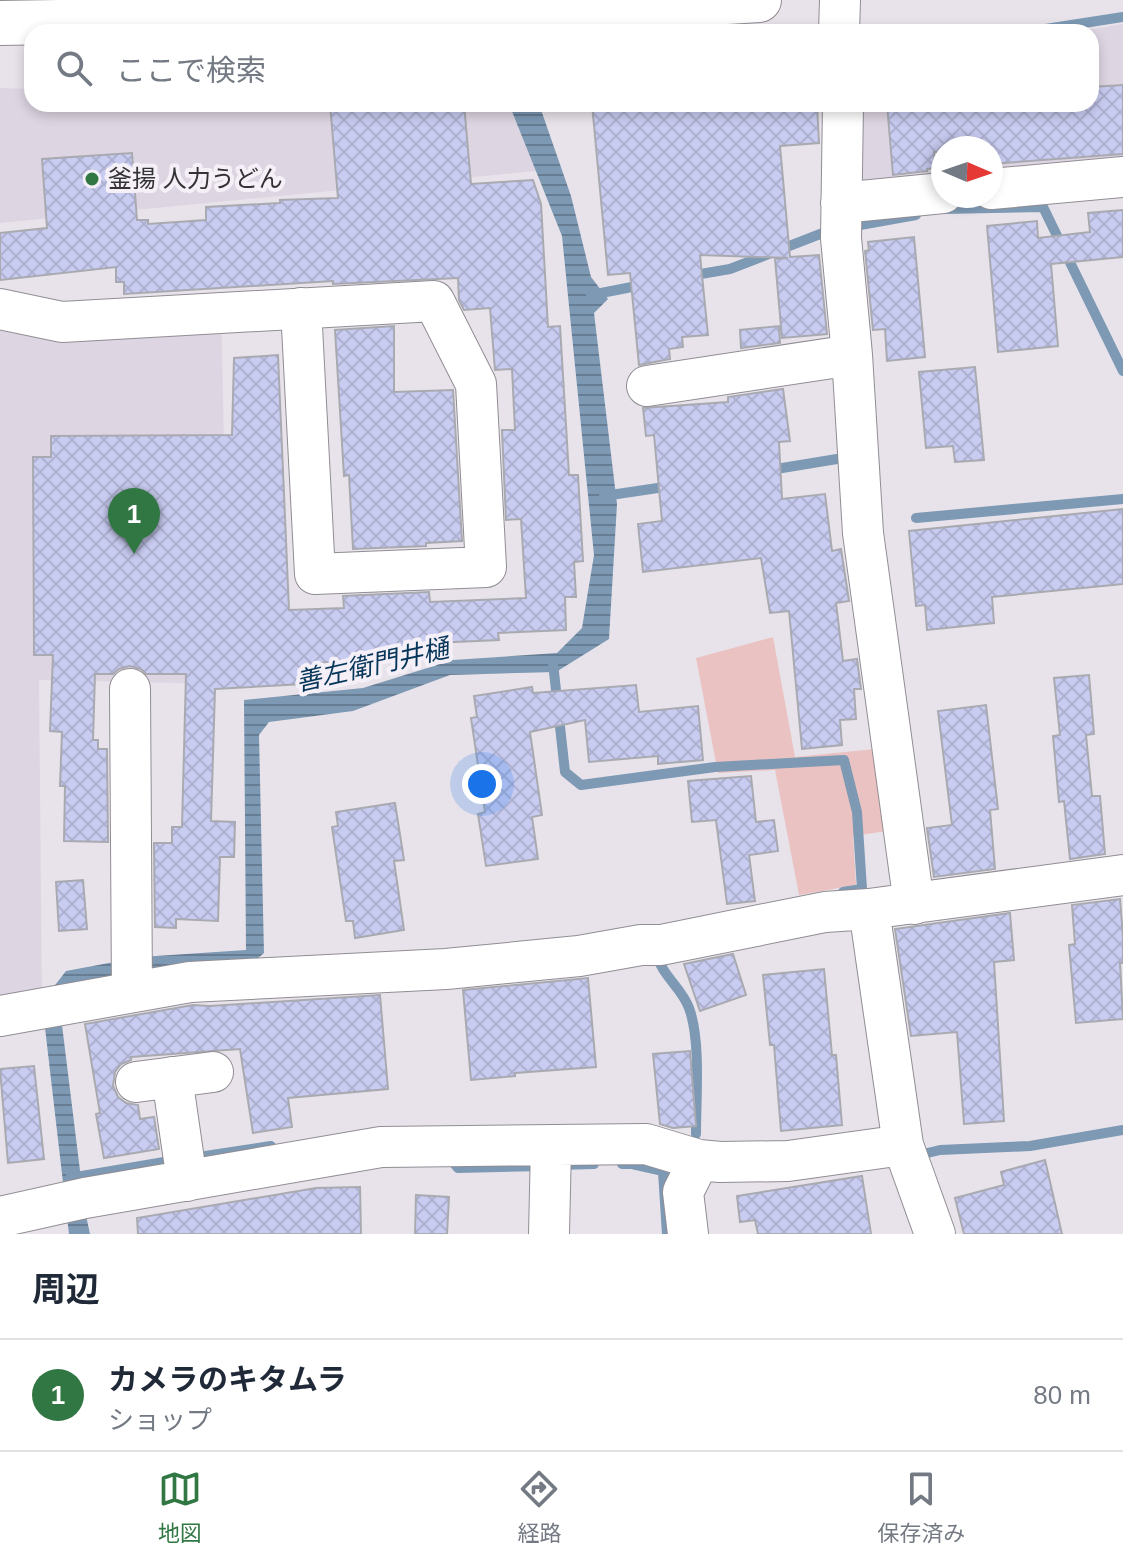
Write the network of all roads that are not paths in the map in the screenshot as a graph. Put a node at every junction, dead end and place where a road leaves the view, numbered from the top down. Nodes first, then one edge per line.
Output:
1 (759, 0) edge
2 (840, 0) edge
3 (0, 23) edge
4 (839, 24) edge
5 (843, 112) edge
6 (1123, 177) edge
7 (1003, 188) edge
8 (931, 196) edge
9 (841, 219) junction
10 (301, 308) junction
11 (0, 309) edge
12 (852, 355) junction
13 (647, 386) dead end
14 (130, 689) dead end
15 (1123, 875) edge
16 (914, 904) junction
17 (869, 909) junction
18 (132, 976) junction
19 (0, 1016) edge
20 (213, 1072) dead end
21 (907, 1156) junction
22 (550, 1162) junction
23 (185, 1165) junction
24 (691, 1176) junction
25 (0, 1217) edge
26 (549, 1234) edge
27 (688, 1234) edge
28 (935, 1234) edge

1 - 3 main road
2 - 4 street
5 - 9 street
6 - 7 street
8 - 9 street
9 - 12 street
10 - 10 street
10 - 11 street
12 - 13 street
12 - 16 street
14 - 18 street
15 - 16 street
16 - 17 street
17 - 18 street
17 - 21 street
18 - 19 street
20 - 23 street
21 - 24 street
21 - 28 street
22 - 23 street
22 - 24 street
22 - 26 street
23 - 25 street
24 - 27 street

